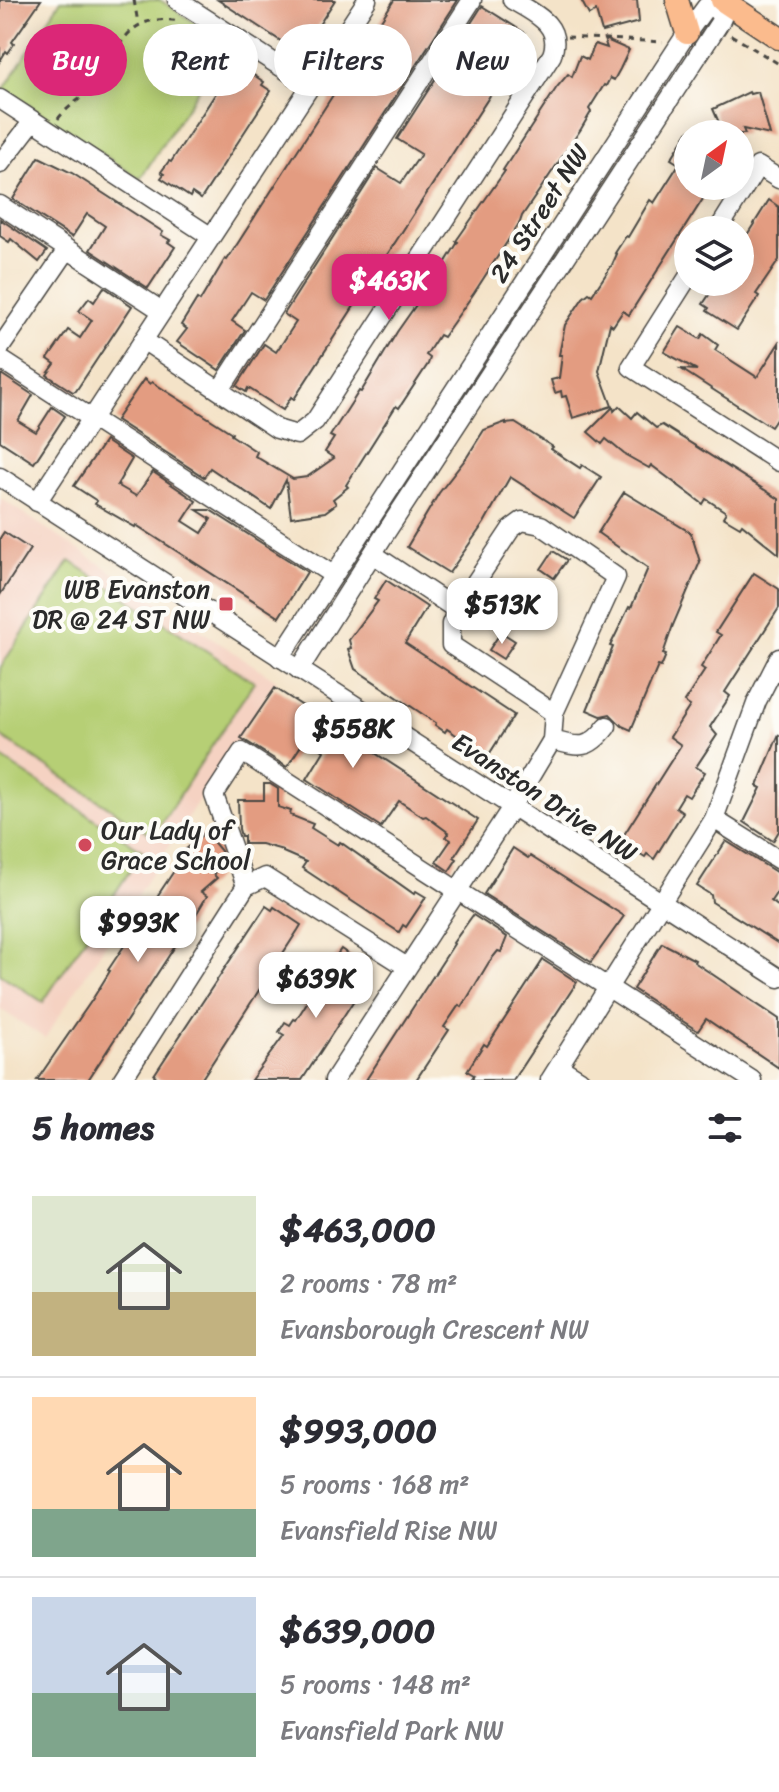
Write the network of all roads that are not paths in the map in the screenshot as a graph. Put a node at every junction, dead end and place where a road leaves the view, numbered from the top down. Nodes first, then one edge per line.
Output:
1 (177, 0) edge
2 (472, 0) edge
3 (512, 0) edge
4 (677, 0) edge
5 (358, 3) edge
6 (720, 8) edge
7 (345, 24) edge
8 (687, 33) junction
9 (779, 38) edge
10 (274, 62) edge
11 (302, 96) edge
12 (0, 99) edge
13 (33, 121) junction
14 (0, 164) edge
15 (779, 179) edge
16 (0, 205) edge
17 (727, 216) edge
18 (210, 236) junction
19 (67, 250) junction
20 (676, 296) edge
21 (162, 311) junction
22 (143, 340) junction
23 (0, 348) edge
24 (0, 359) edge
25 (220, 390) junction
26 (91, 419) junction
27 (779, 462) edge
28 (0, 477) edge
29 (37, 502) junction
30 (373, 554) junction
31 (333, 575) junction
32 (457, 610) junction
33 (280, 658) junction
34 (779, 658) edge
35 (299, 670) junction
36 (554, 713) junction
37 (607, 726) dead end
38 (552, 740) junction
39 (512, 807) junction
40 (714, 819) junction
41 (779, 860) edge
42 (246, 886) junction
43 (457, 891) junction
44 (662, 903) junction
45 (407, 967) junction
46 (779, 978) edge
47 (608, 988) junction
48 (555, 1073) edge
49 (122, 1080) edge
50 (334, 1080) edge
51 (580, 1080) edge
52 (752, 1080) edge

1 - 10 street
2 - 25 street
3 - 25 street
4 - 8 main road
5 - 7 street
6 - 8 street, 24 Street NW
6 - 9 main road
6 - 30 street, 24 Street NW
8 - 31 street, 24 Street NW
11 - 18 street
12 - 13 street
13 - 14 street
13 - 18 street
15 - 17 street
16 - 19 street
18 - 21 street
19 - 21 street
19 - 23 street
20 - 27 street
21 - 22 street
22 - 25 street
22 - 26 street
24 - 26 street
26 - 29 street
26 - 31 street
28 - 29 street, Evanston Drive NW
29 - 33 street, Evanston Drive NW
30 - 32 street
30 - 35 street, 24 Street NW
31 - 33 street, 24 Street NW
32 - 36 street
32 - 36 street
33 - 35 street, Evanston Drive NW
34 - 40 street
35 - 39 street, Evanston Drive NW
36 - 38 street
37 - 38 street
38 - 39 street
39 - 43 street
39 - 44 street, Evanston Drive NW
40 - 41 street
40 - 44 street
42 - 43 street
42 - 45 street
42 - 49 street
43 - 45 street
43 - 47 street
44 - 46 street, Evanston Drive NW
44 - 47 street
45 - 50 street
47 - 48 street
47 - 52 street
48 - 51 street

